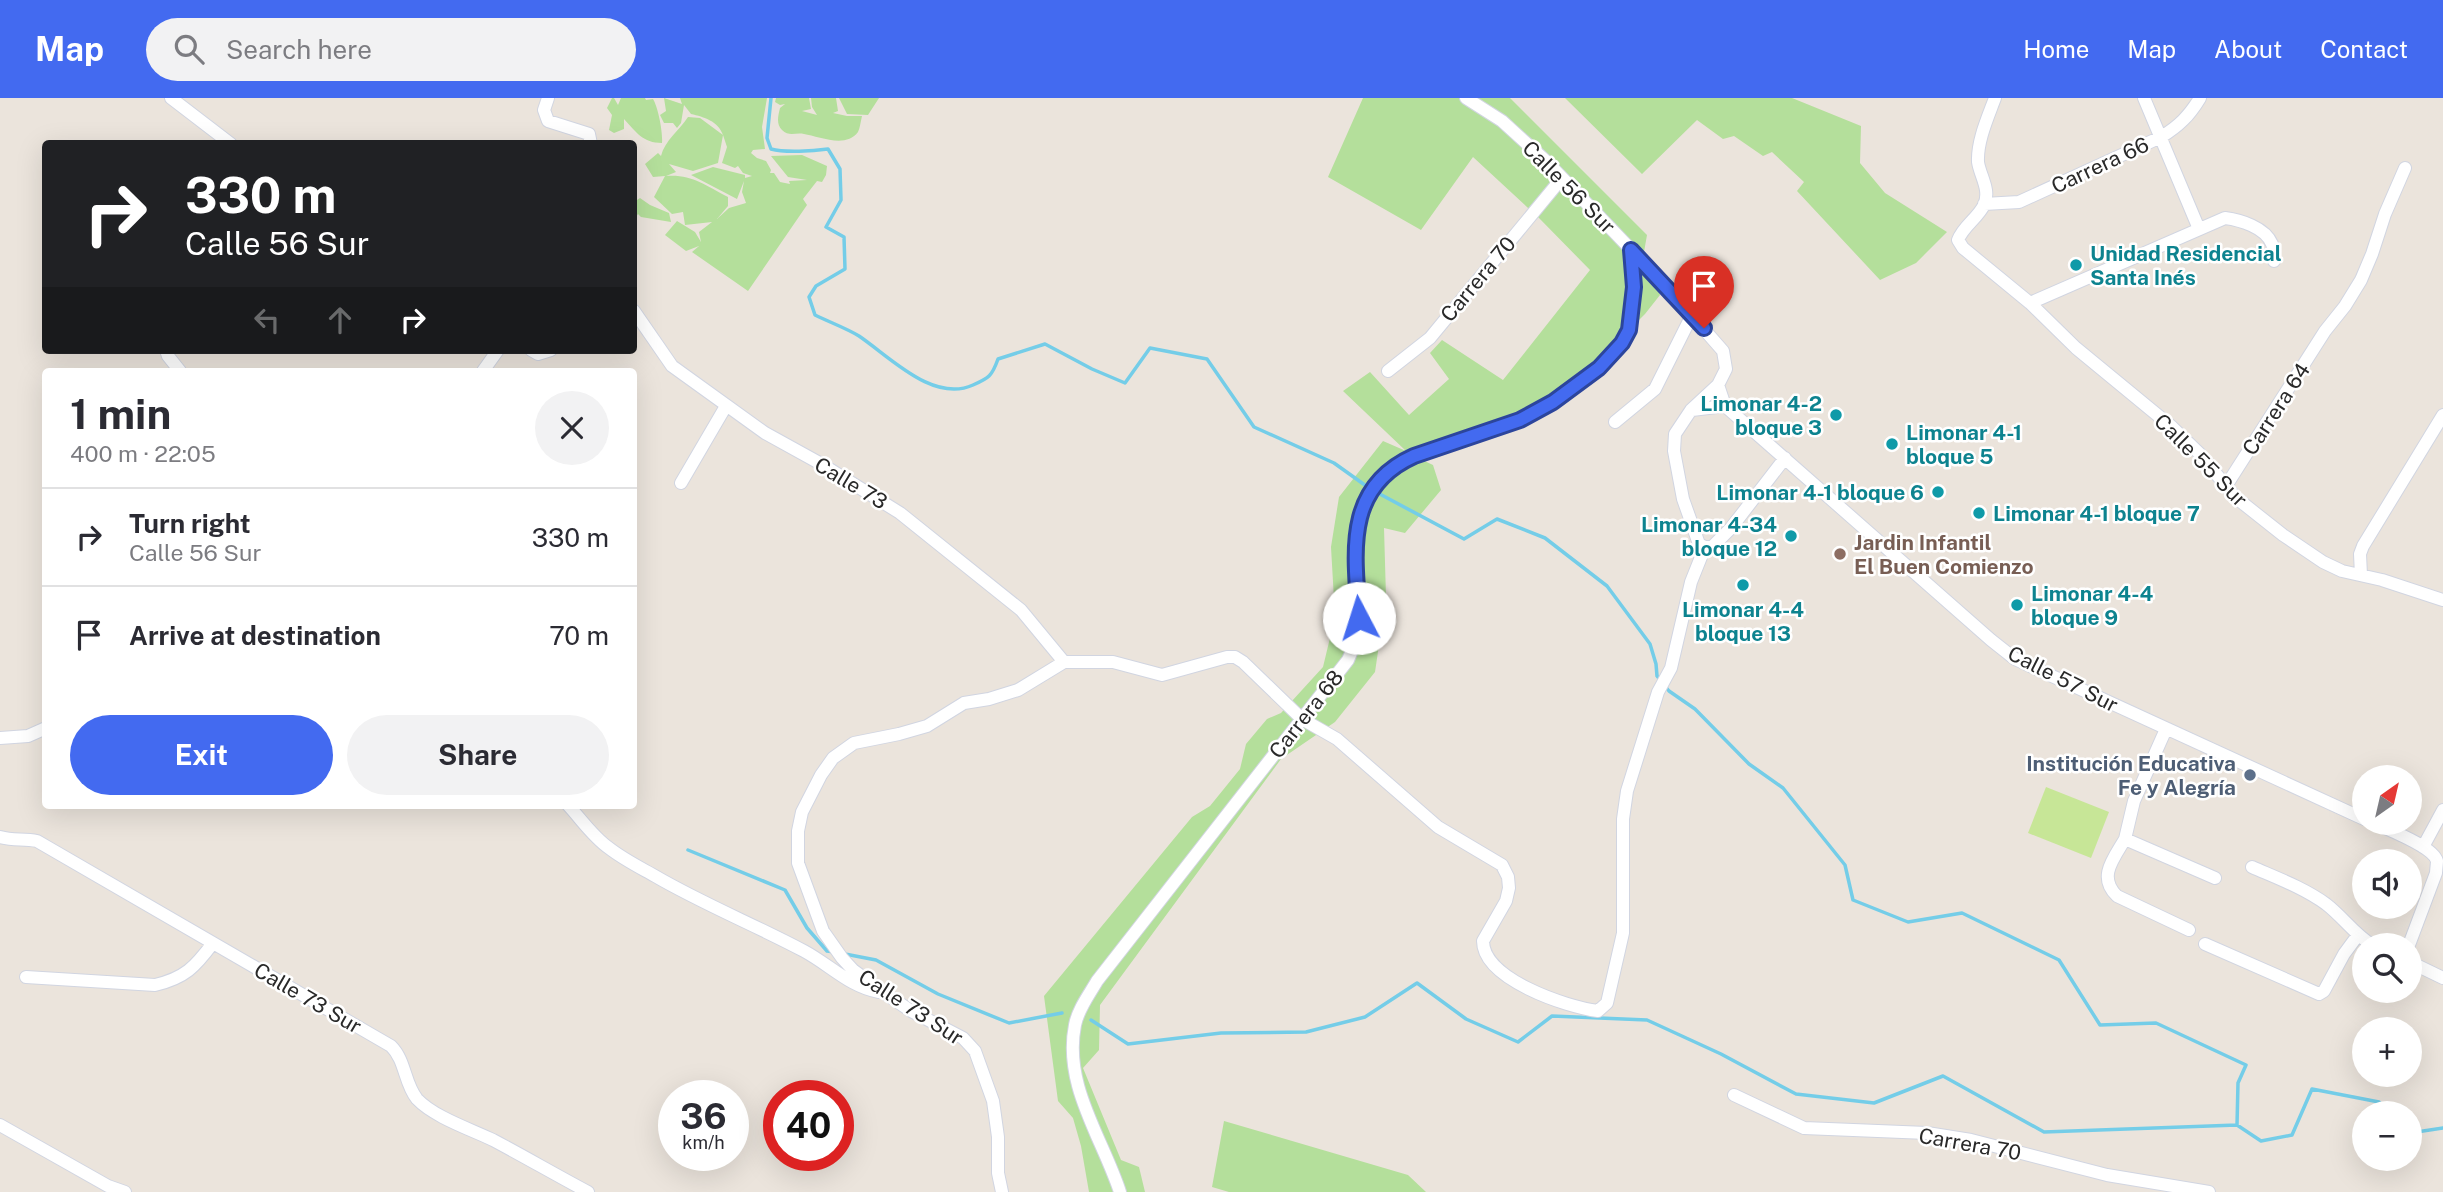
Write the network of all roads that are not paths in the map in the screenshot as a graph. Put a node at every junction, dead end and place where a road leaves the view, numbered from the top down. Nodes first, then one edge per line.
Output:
1 (171, 98) edge
2 (548, 98) edge
3 (1466, 98) edge
4 (1995, 98) edge
5 (2144, 98) edge
6 (2200, 98) edge
7 (2161, 137) junction
8 (226, 140) edge
9 (590, 140) edge
10 (2405, 167) dead end
11 (1562, 178) junction
12 (1984, 204) junction
13 (2199, 229) junction
14 (1631, 250) junction
15 (2274, 261) dead end
16 (2030, 303) junction
17 (637, 315) edge
18 (1692, 315) junction
19 (1388, 371) dead end
20 (1718, 385) junction
21 (726, 406) junction
22 (1725, 406) junction
23 (1691, 410) junction
24 (2443, 415) edge
25 (1615, 422) dead end
26 (1785, 458) junction
27 (681, 483) dead end
28 (2226, 486) junction
29 (1705, 547) junction
30 (2361, 575) junction
31 (2443, 600) edge
32 (1064, 662) junction
33 (1302, 719) junction
34 (2166, 729) junction
35 (42, 730) edge
36 (0, 738) edge
37 (572, 809) edge
38 (2443, 810) edge
39 (2352, 814) edge
40 (2399, 835) edge
41 (0, 837) edge
42 (2125, 839) junction
43 (2423, 847) junction
44 (2252, 867) dead end
45 (2215, 878) dead end
46 (2189, 930) dead end
47 (2356, 933) edge
48 (2414, 933) edge
49 (213, 943) junction
50 (2352, 943) edge
51 (2205, 944) dead end
52 (2422, 968) edge
53 (26, 977) dead end
54 (2443, 978) edge
55 (883, 992) junction
56 (1734, 1095) dead end
57 (0, 1125) edge
58 (125, 1192) edge
59 (588, 1192) edge
60 (1002, 1192) edge
61 (1120, 1192) edge
62 (2209, 1192) edge

1 - 8 street
2 - 9 street
3 - 11 street, Calle 56 Sur
4 - 12 street
5 - 7 street
6 - 7 street, Carrera 66
7 - 12 street, Carrera 66
7 - 13 street
10 - 28 street, Carrera 64
11 - 14 street, Calle 56 Sur
11 - 19 street, Carrera 70
12 - 16 street, Calle 55 Sur
13 - 15 street
13 - 16 street
14 - 18 street, Calle 56 Sur
14 - 33 street, Carrera 68
16 - 28 street, Calle 55 Sur
17 - 21 street, Calle 73
18 - 20 street, Calle 56 Sur
18 - 25 street
20 - 22 street
20 - 23 street
21 - 27 street
21 - 32 street, Calle 73
22 - 23 street
22 - 26 street, Calle 57 Sur
23 - 29 street
24 - 30 street
26 - 29 street
26 - 34 street, Calle 57 Sur
28 - 30 street, Calle 55 Sur
29 - 33 street
30 - 31 street, Calle 55 Sur
32 - 33 street
32 - 55 street, Calle 73 Sur
33 - 61 street, Carrera 68
34 - 39 street, Calle 57 Sur
34 - 42 street
35 - 36 street
37 - 55 street
38 - 43 street
40 - 43 street
41 - 49 street, Calle 73 Sur
42 - 45 street
42 - 46 street
43 - 48 street
44 - 47 street
49 - 53 street
49 - 59 street, Calle 73 Sur
50 - 51 street
52 - 54 street
55 - 60 street, Calle 73 Sur
56 - 62 street, Carrera 70
57 - 58 street

